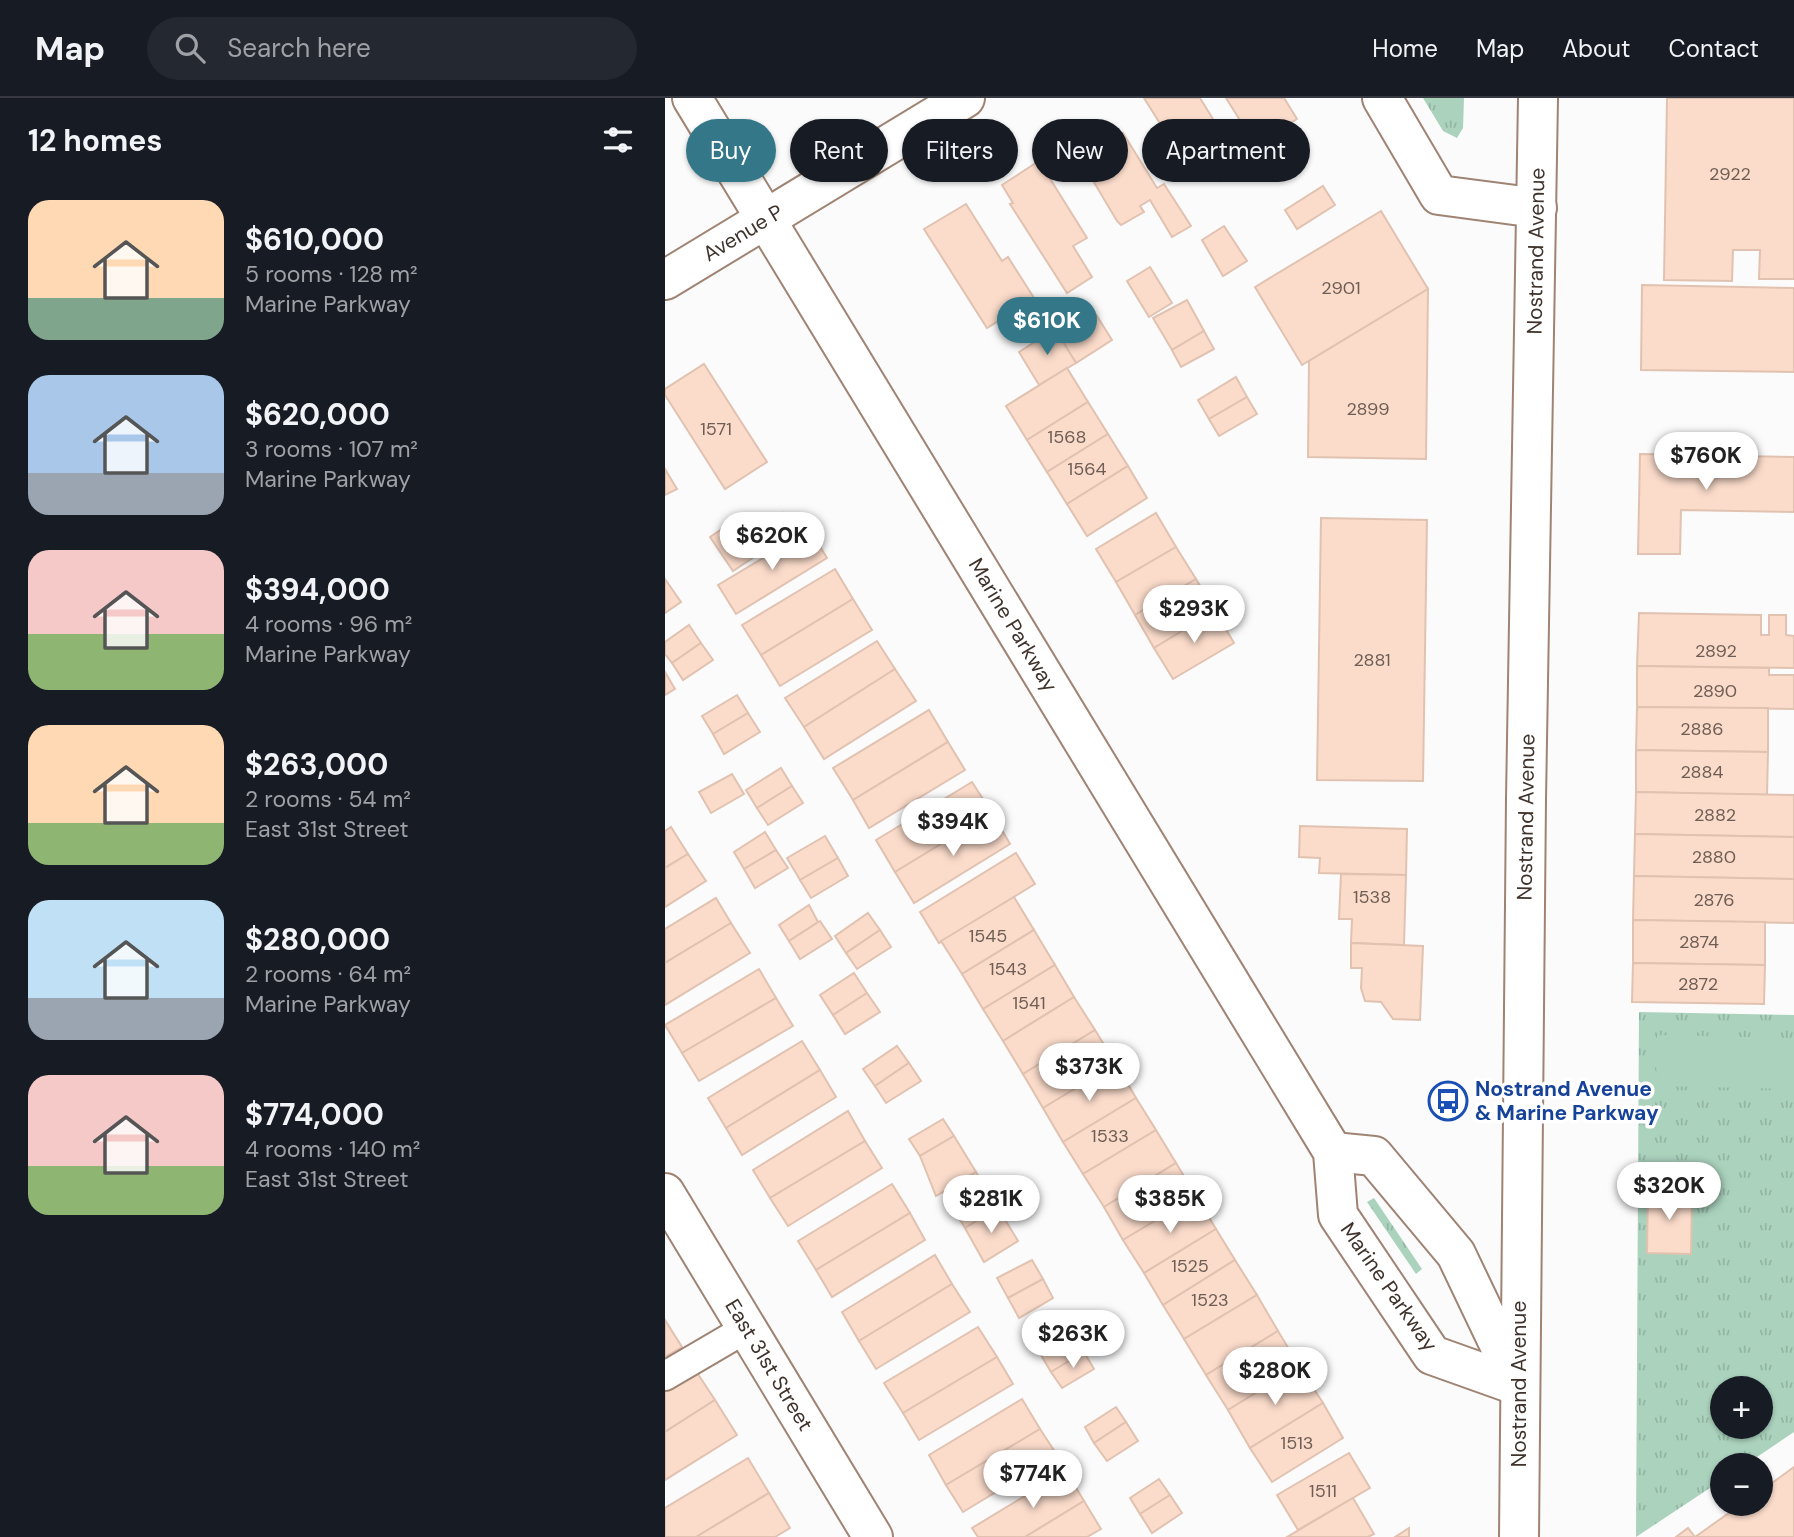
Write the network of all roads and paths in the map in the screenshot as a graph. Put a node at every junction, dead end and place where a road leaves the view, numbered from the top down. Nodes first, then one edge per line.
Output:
1 (692, 98) edge
2 (964, 98) edge
3 (1383, 98) edge
4 (1538, 98) edge
5 (1537, 208) junction
6 (767, 218) junction
7 (665, 280) edge
8 (1333, 1152) junction
9 (665, 1193) edge
10 (747, 1328) junction
11 (665, 1376) edge
12 (1519, 1386) junction
13 (873, 1537) edge
14 (1518, 1537) edge

1 - 6 street, Marine Parkway
2 - 6 street, Avenue P
3 - 5 street
4 - 5 street, Nostrand Avenue
5 - 12 street, Nostrand Avenue
6 - 7 street, Avenue P
6 - 8 street, Marine Parkway
8 - 12 street
8 - 12 street, Marine Parkway
9 - 10 street, East 31st Street
10 - 11 lane
10 - 13 street, East 31st Street
12 - 14 street, Nostrand Avenue

